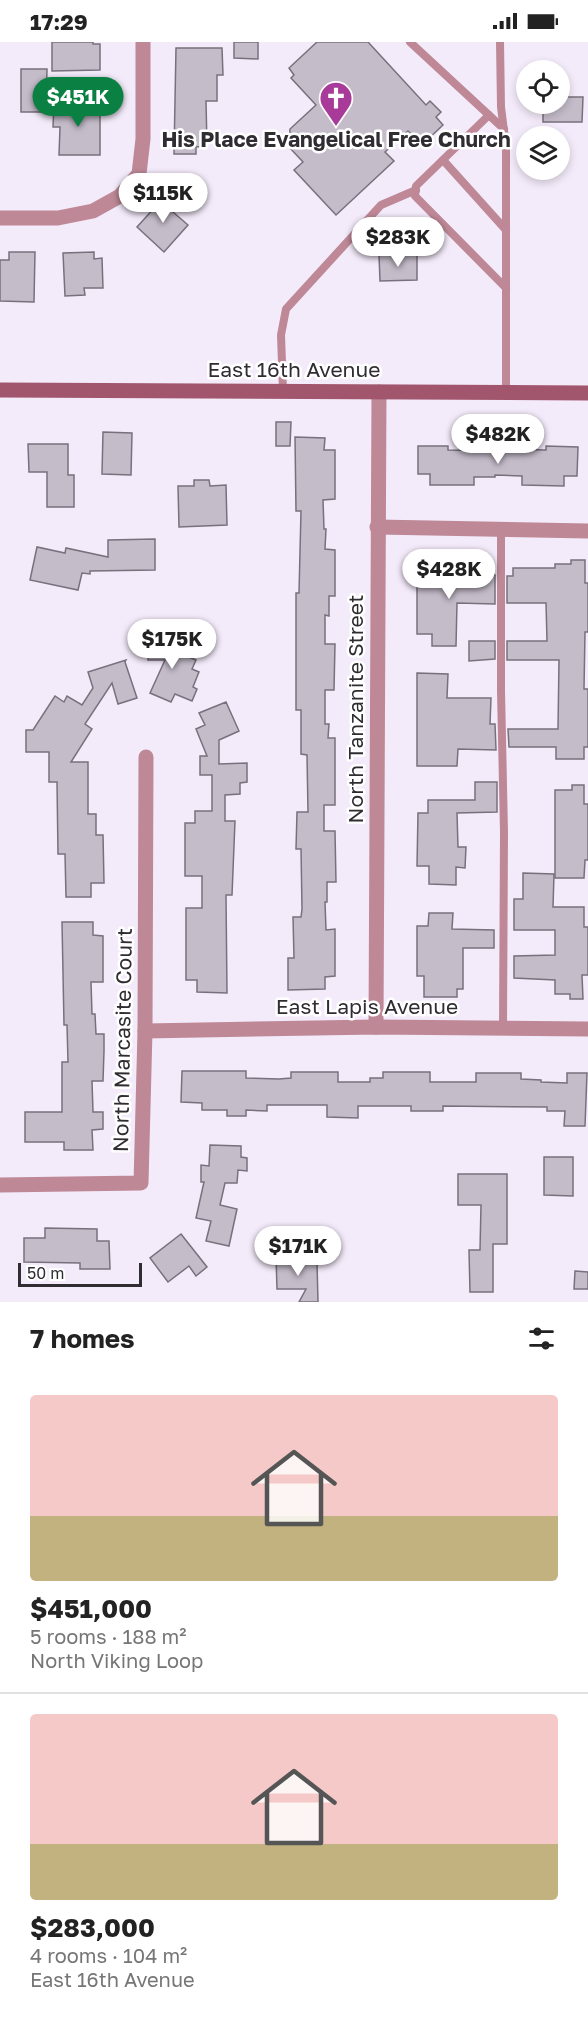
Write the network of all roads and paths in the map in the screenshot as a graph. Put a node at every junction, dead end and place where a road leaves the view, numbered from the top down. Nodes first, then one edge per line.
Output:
1 (143, 42) edge
2 (410, 42) edge
3 (500, 42) edge
4 (489, 116) junction
5 (504, 129) junction
6 (442, 160) junction
7 (416, 190) junction
8 (0, 218) edge
9 (506, 230) junction
10 (506, 288) junction
11 (0, 390) edge
12 (283, 391) junction
13 (379, 392) junction
14 (506, 393) junction
15 (588, 393) edge
16 (377, 526) junction
17 (501, 529) junction
18 (588, 531) edge
19 (146, 757) dead end
20 (376, 1027) junction
21 (503, 1028) junction
22 (588, 1029) edge
23 (145, 1031) junction
24 (0, 1185) edge

1 - 8 street
2 - 4 lane
3 - 5 lane
4 - 5 lane
4 - 6 lane
5 - 9 lane
6 - 7 lane
6 - 9 lane
7 - 10 lane
7 - 12 lane
9 - 10 lane
10 - 14 lane
11 - 12 street, East 16th Avenue
12 - 13 street, East 16th Avenue
13 - 14 street, East 16th Avenue
13 - 16 street, North Tanzanite Street
14 - 15 street, East 16th Avenue
16 - 17 street
16 - 20 street, North Tanzanite Street
17 - 18 street
17 - 21 lane
19 - 23 street, North Marcasite Court
20 - 21 street, East Lapis Avenue
20 - 23 street, East Lapis Avenue
21 - 22 street, East Lapis Avenue
23 - 24 street, North Marcasite Court

